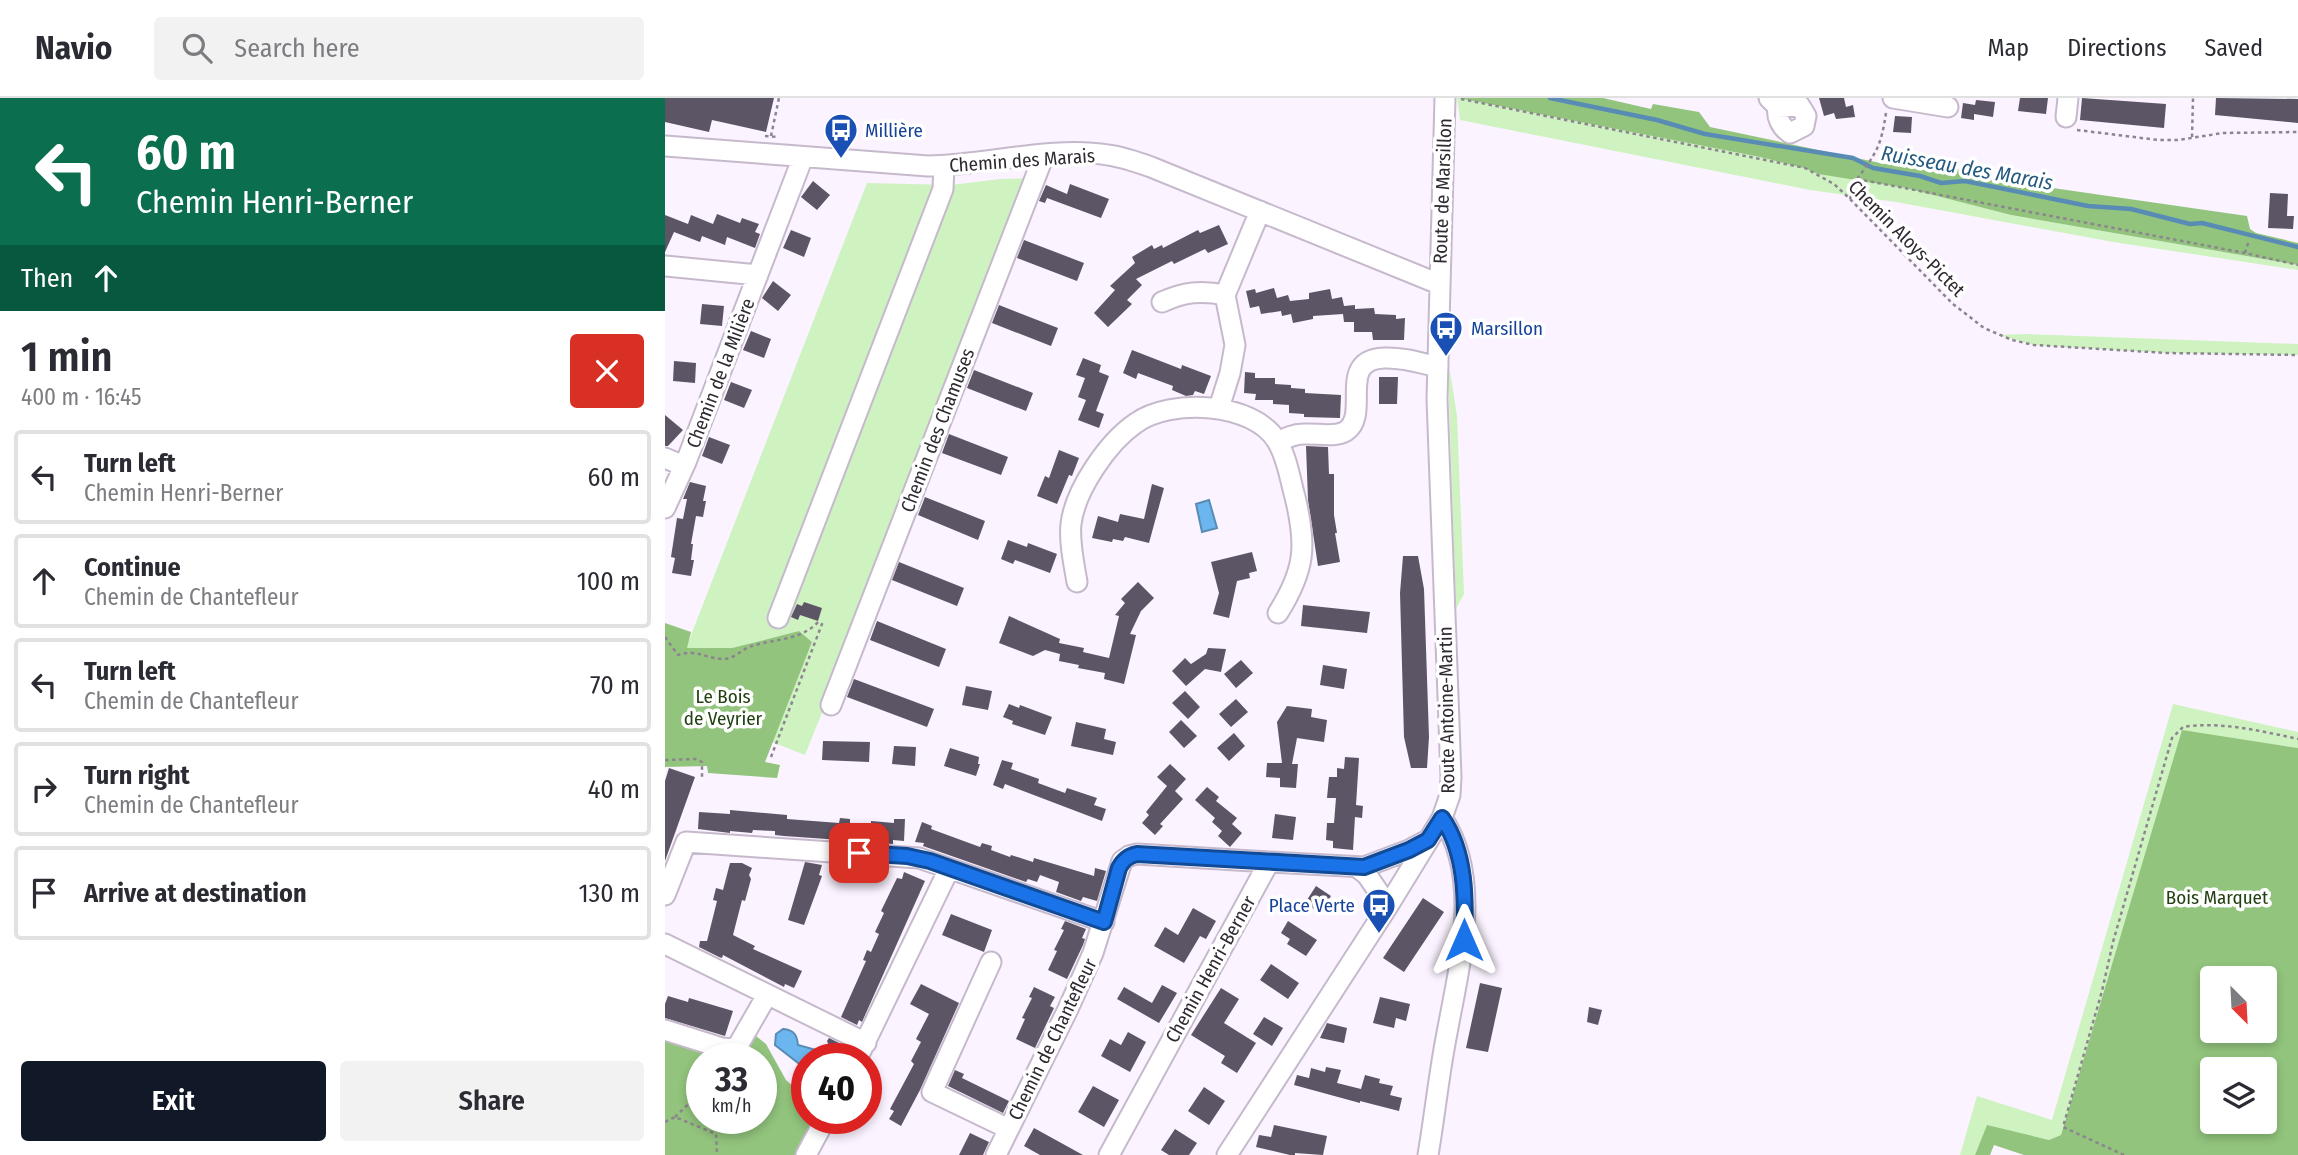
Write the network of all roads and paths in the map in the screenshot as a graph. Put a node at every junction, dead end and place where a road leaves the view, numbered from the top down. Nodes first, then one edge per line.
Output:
1 (779, 98) edge
2 (1445, 98) edge
3 (1458, 98) edge
4 (2193, 98) edge
5 (1890, 104) edge
6 (1948, 107) dead end
7 (2067, 108) edge
8 (2298, 132) edge
9 (771, 136) dead end
10 (2192, 137) junction
11 (665, 146) edge
12 (1044, 155) junction
13 (803, 157) junction
14 (944, 166) junction
15 (1857, 179) junction
16 (1850, 199) junction
17 (1260, 211) junction
18 (2249, 240) dead end
19 (2245, 253) junction
20 (2298, 265) edge
21 (665, 267) edge
22 (758, 275) junction
23 (1439, 284) junction
24 (1225, 295) junction
25 (1162, 302) dead end
26 (2298, 355) edge
27 (1438, 367) junction
28 (1219, 408) junction
29 (1277, 442) junction
30 (665, 458) edge
31 (684, 466) junction
32 (665, 508) edge
33 (1077, 582) dead end
34 (1278, 613) dead end
35 (778, 618) dead end
36 (665, 637) edge
37 (831, 705) dead end
38 (2298, 739) edge
39 (771, 757) dead end
40 (665, 760) edge
41 (702, 779) dead end
42 (1442, 818) junction
43 (1428, 840) junction
44 (1269, 862) junction
45 (1358, 868) junction
46 (949, 869) junction
47 (665, 895) edge
48 (1388, 906) junction
49 (1104, 922) junction
50 (665, 944) edge
51 (991, 962) dead end
52 (767, 995) junction
53 (665, 1030) edge
54 (848, 1043) edge
55 (866, 1043) edge
56 (686, 1106) edge
57 (675, 1117) junction
58 (665, 1122) edge
59 (1009, 1129) junction
60 (817, 1134) edge
61 (717, 1155) edge
62 (806, 1155) edge
63 (996, 1155) edge
64 (1109, 1155) edge
65 (1227, 1155) edge
66 (1428, 1155) edge
67 (2124, 1155) edge

1 - 9 path
2 - 23 street, Route de Marsillon
3 - 16 path, Chemin Aloys-Pictet
4 - 10 path
5 - 6 street
5 - 15 path
7 - 10 path
8 - 10 path
11 - 13 street, Chemin des Marais
12 - 14 street, Chemin des Marais
12 - 17 street, Chemin des Marais
12 - 37 street, Chemin des Chamuses
13 - 14 street, Chemin des Marais
13 - 22 street, Chemin de la Milière
14 - 35 street
15 - 16 path
15 - 19 path
16 - 26 path, Chemin Aloys-Pictet
17 - 23 street, Chemin des Marais
17 - 24 street
18 - 19 path
19 - 20 path
21 - 22 street, Chemin de la Milière
22 - 31 street, Chemin de la Milière
23 - 27 street, Route Antoine-Martin
24 - 25 street
24 - 28 street
27 - 29 street
27 - 42 street, Route Antoine-Martin
28 - 29 street
28 - 33 street
29 - 34 street
30 - 31 street
31 - 32 street, Chemin de la Milière
36 - 39 path
38 - 67 path
40 - 41 path
42 - 43 street, Route Antoine-Martin
42 - 66 street
43 - 45 street
43 - 48 street, Route Antoine-Martin
44 - 45 street
44 - 49 street, Chemin de Chantefleur
44 - 64 street, Chemin Henri-Berner
45 - 48 street
46 - 47 street
46 - 49 street
46 - 55 street
48 - 65 street, Route Antoine-Martin
49 - 59 street, Chemin de Chantefleur
50 - 52 street
51 - 59 street
52 - 53 street
52 - 54 street
56 - 57 path
57 - 58 path
57 - 61 path
59 - 63 street, Chemin de Chantefleur
60 - 62 street

